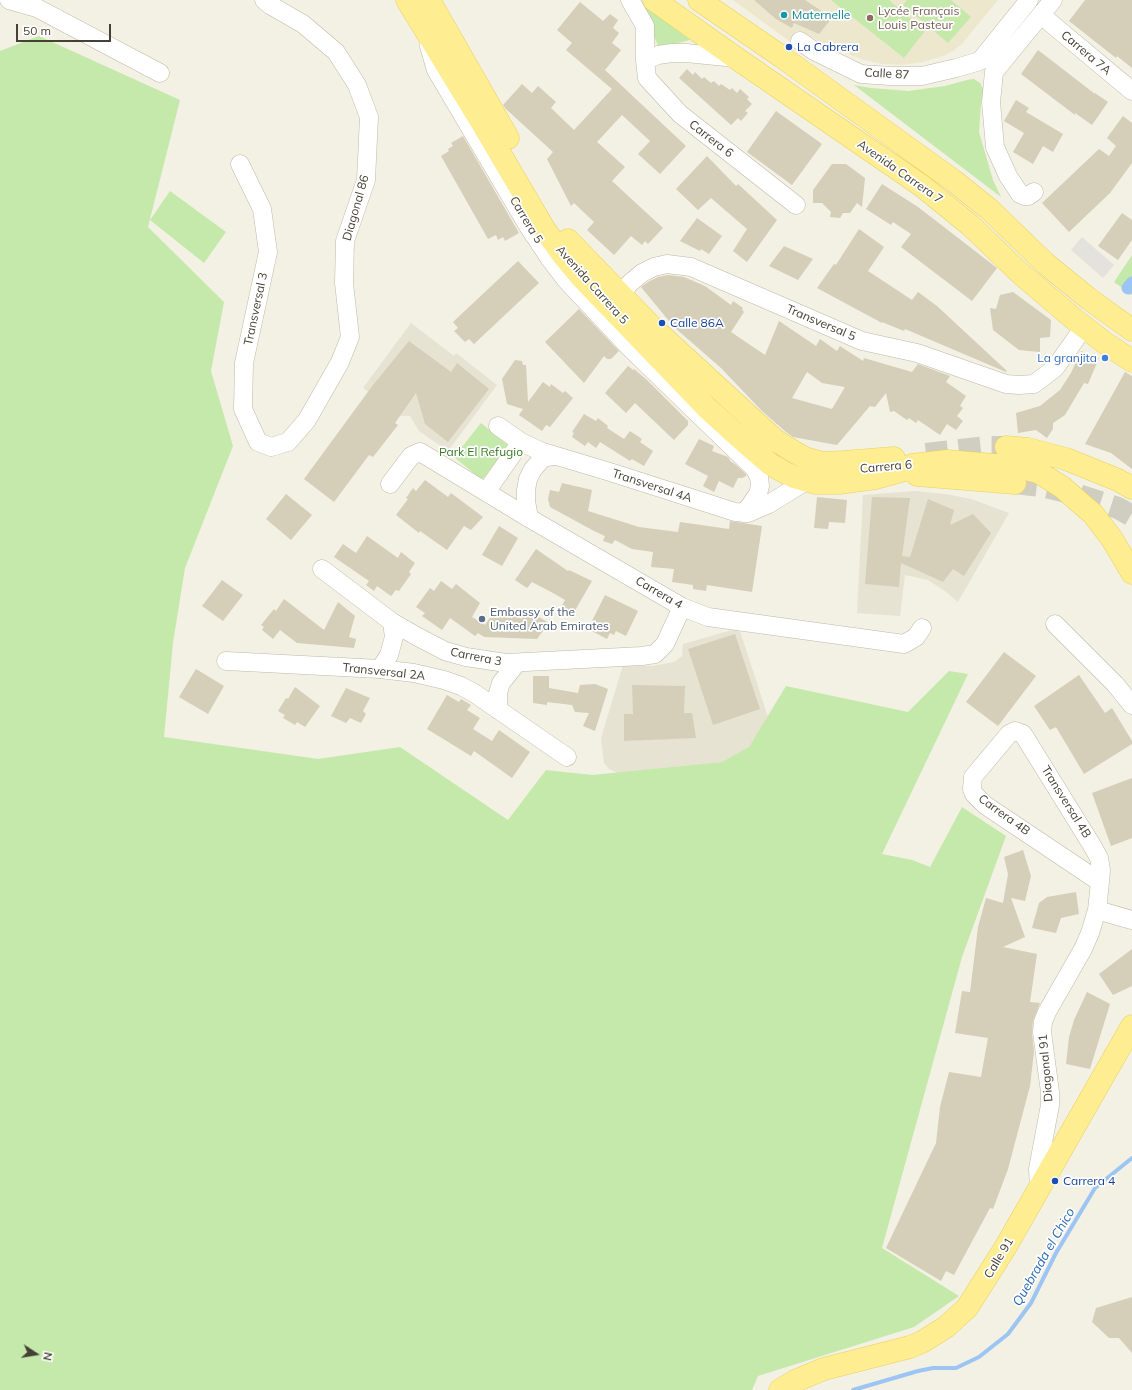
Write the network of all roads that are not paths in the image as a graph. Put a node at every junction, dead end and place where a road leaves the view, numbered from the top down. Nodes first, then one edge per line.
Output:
1 (9, 0) edge
2 (407, 0) edge
3 (429, 0) edge
4 (630, 0) edge
5 (654, 0) edge
6 (699, 0) edge
7 (1029, 0) edge
8 (1053, 0) edge
9 (267, 2) edge
10 (715, 7) edge
11 (1041, 15) junction
12 (423, 24) junction
13 (800, 41) dead end
14 (736, 58) junction
15 (645, 60) junction
16 (980, 60) junction
17 (994, 72) junction
18 (160, 74) dead end
19 (1132, 91) edge
20 (240, 164) dead end
21 (1034, 192) dead end
22 (796, 205) dead end
23 (621, 295) junction
24 (651, 326) junction
25 (1084, 327) junction
26 (1132, 330) edge
27 (1132, 361) edge
28 (498, 426) dead end
29 (521, 442) junction
30 (271, 447) joint
31 (1006, 447) tunnel mouth
32 (554, 456) junction
33 (894, 458) dead end
34 (927, 464) junction
35 (876, 478) junction
36 (806, 481) junction
37 (1015, 483) tunnel mouth
38 (390, 484) dead end
39 (1132, 488) edge
40 (486, 492) junction
41 (743, 513) junction
42 (529, 518) junction
43 (322, 569) dead end
44 (1132, 573) edge
45 (682, 607) junction
46 (392, 622) junction
47 (1055, 624) dead end
48 (922, 628) dead end
49 (445, 651) junction
50 (226, 661) dead end
51 (517, 663) junction
52 (380, 669) junction
53 (436, 678) junction
54 (1132, 705) edge
55 (498, 710) junction
56 (1015, 732) joint
57 (567, 757) dead end
58 (1100, 882) junction
59 (1097, 910) junction
60 (1132, 920) edge
61 (1132, 1026) edge
62 (1039, 1189) junction
63 (780, 1390) edge

1 - 18 street
2 - 12 main road, Avenida Carrera 5
3 - 23 main road, Avenida Carrera 5
4 - 15 street, Carrera 6
5 - 14 main road, Avenida Carrera 7
6 - 10 main road, Avenida Carrera 7
7 - 16 street
8 - 11 street
9 - 30 street, Diagonal 86
10 - 26 main road, Avenida Carrera 7
11 - 17 street
11 - 19 street, Carrera 7A
12 - 36 main road, Avenida Carrera 5
12 - 41 street, Carrera 5
13 - 16 street, Calle 87
14 - 15 street
14 - 25 main road, Avenida Carrera 7
15 - 22 street, Carrera 6
16 - 17 street
17 - 21 street
20 - 30 street, Transversal 3
23 - 24 main road, Avenida Carrera 5
23 - 25 street, Transversal 5
24 - 33 main road, Avenida Carrera 5
24 - 34 main road, Carrera 6
25 - 27 main road, Avenida Carrera 7
28 - 29 street, Transversal 4A
29 - 32 street, Transversal 4A
29 - 40 street
31 - 39 main road
32 - 41 street, Transversal 4A
32 - 42 street
34 - 35 main road
34 - 44 main road, Carrera 6
35 - 36 main road, Avenida Carrera 5
35 - 37 main road
36 - 41 street, Transversal 4A
38 - 40 street, Carrera 4
40 - 42 street, Carrera 4
42 - 45 street, Carrera 4
43 - 46 street, Carrera 3
45 - 48 street, Carrera 4
45 - 51 street, Carrera 3
46 - 49 street, Carrera 3
46 - 52 street
47 - 54 street
49 - 51 street, Carrera 3
49 - 53 street
50 - 52 street, Transversal 2A
51 - 55 street
52 - 53 street, Transversal 2A
53 - 55 street, Transversal 2A
55 - 57 street, Transversal 2A
56 - 58 street, Transversal 4B
56 - 58 street, Carrera 4B
58 - 59 street, Diagonal 91
59 - 60 street
59 - 62 street, Diagonal 91
61 - 62 main road, Calle 91
62 - 63 main road, Calle 91

